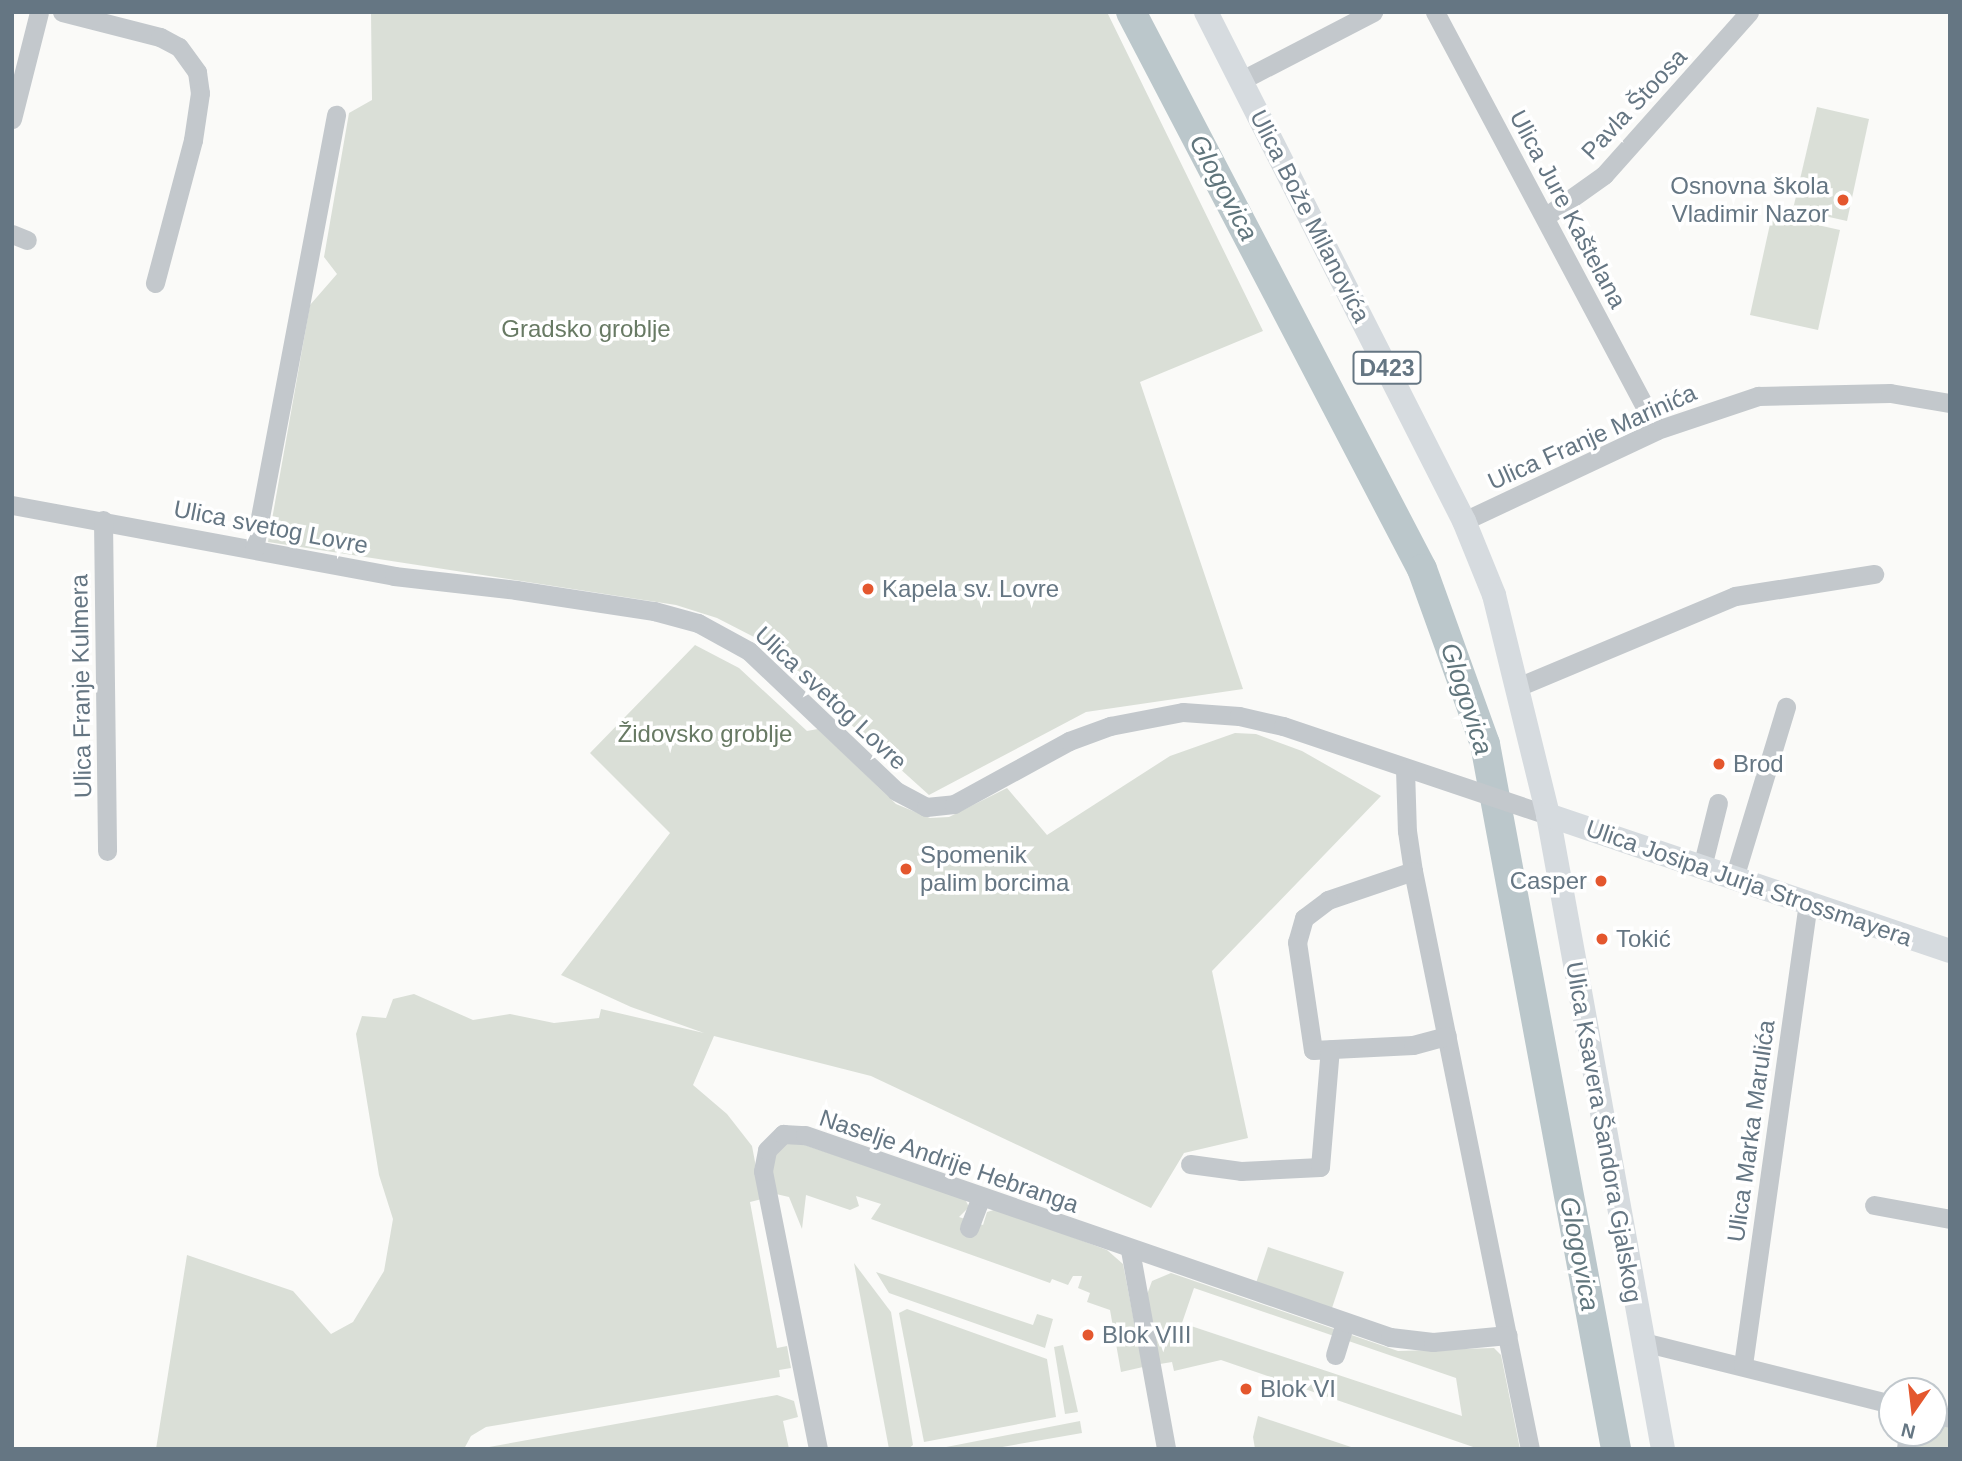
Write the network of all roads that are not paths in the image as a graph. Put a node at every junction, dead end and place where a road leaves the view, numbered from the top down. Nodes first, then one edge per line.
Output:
1 (39, 12) edge
2 (62, 12) edge
3 (1206, 12) edge
4 (1373, 12) edge
5 (1435, 12) edge
6 (1749, 12) edge
7 (1241, 81) junction
8 (336, 115) dead end
9 (12, 119) edge
10 (1545, 217) junction
11 (155, 283) dead end
12 (1950, 402) edge
13 (1657, 430) junction
14 (12, 505) edge
15 (103, 520) junction
16 (1464, 521) junction
17 (254, 549) junction
18 (1874, 573) dead end
19 (1520, 686) junction
20 (1786, 707) dead end
21 (1405, 769) junction
22 (1717, 803) dead end
23 (1548, 815) junction
24 (107, 851) dead end
25 (1702, 867) junction
26 (1413, 871) junction
27 (1734, 878) junction
28 (1808, 904) junction
29 (1950, 951) edge
30 (1447, 1036) junction
31 (1330, 1049) junction
32 (1190, 1164) dead end
33 (981, 1197) junction
34 (1874, 1205) dead end
35 (1950, 1219) edge
36 (969, 1228) dead end
37 (1130, 1250) junction
38 (1345, 1322) junction
39 (1508, 1335) junction
40 (1643, 1342) junction
41 (1335, 1355) dead end
42 (1743, 1365) junction
43 (1878, 1400) edge
44 (818, 1449) edge
45 (1166, 1449) edge
46 (1530, 1449) edge
47 (1663, 1449) edge

1 - 9 street
2 - 11 street
3 - 7 main road, Ulica Bože Milanovića / D423
4 - 7 street
5 - 10 street, Ulica Jure Kaštelana
6 - 10 street, Pavla Štoosa
7 - 16 main road, Ulica Bože Milanovića / D423
8 - 17 street
10 - 13 street, Ulica Jure Kaštelana
12 - 13 street, Ulica Franje Marinića
13 - 16 street, Ulica Franje Marinića
14 - 15 street, Ulica svetog Lovre
15 - 17 street, Ulica svetog Lovre
15 - 24 street, Ulica Franje Kulmera
16 - 19 main road, Ulica Bože Milanovića / D423
17 - 21 street, Ulica svetog Lovre
18 - 19 street
19 - 23 main road, Ulica Bože Milanovića / D423
20 - 27 street
21 - 23 street, Ulica svetog Lovre
21 - 26 street
22 - 25 street
23 - 25 main road, Ulica Josipa Jurja Strossmayera
23 - 40 main road, Ulica Ksavera Šandora Gjalskog / D423
25 - 27 main road, Ulica Josipa Jurja Strossmayera
26 - 30 street
26 - 31 street
27 - 28 main road, Ulica Josipa Jurja Strossmayera
28 - 29 main road, Ulica Josipa Jurja Strossmayera
28 - 42 street, Ulica Marka Marulića
30 - 31 street
30 - 39 street
31 - 32 street
33 - 36 street
33 - 37 street, Naselje Andrije Hebranga
33 - 44 street, Naselje Andrije Hebranga
34 - 35 street
37 - 38 street, Naselje Andrije Hebranga
37 - 45 street
38 - 39 street, Naselje Andrije Hebranga
38 - 41 street
39 - 46 street
40 - 42 street
40 - 47 main road, Ulica Ksavera Šandora Gjalskog / D423
42 - 43 street

